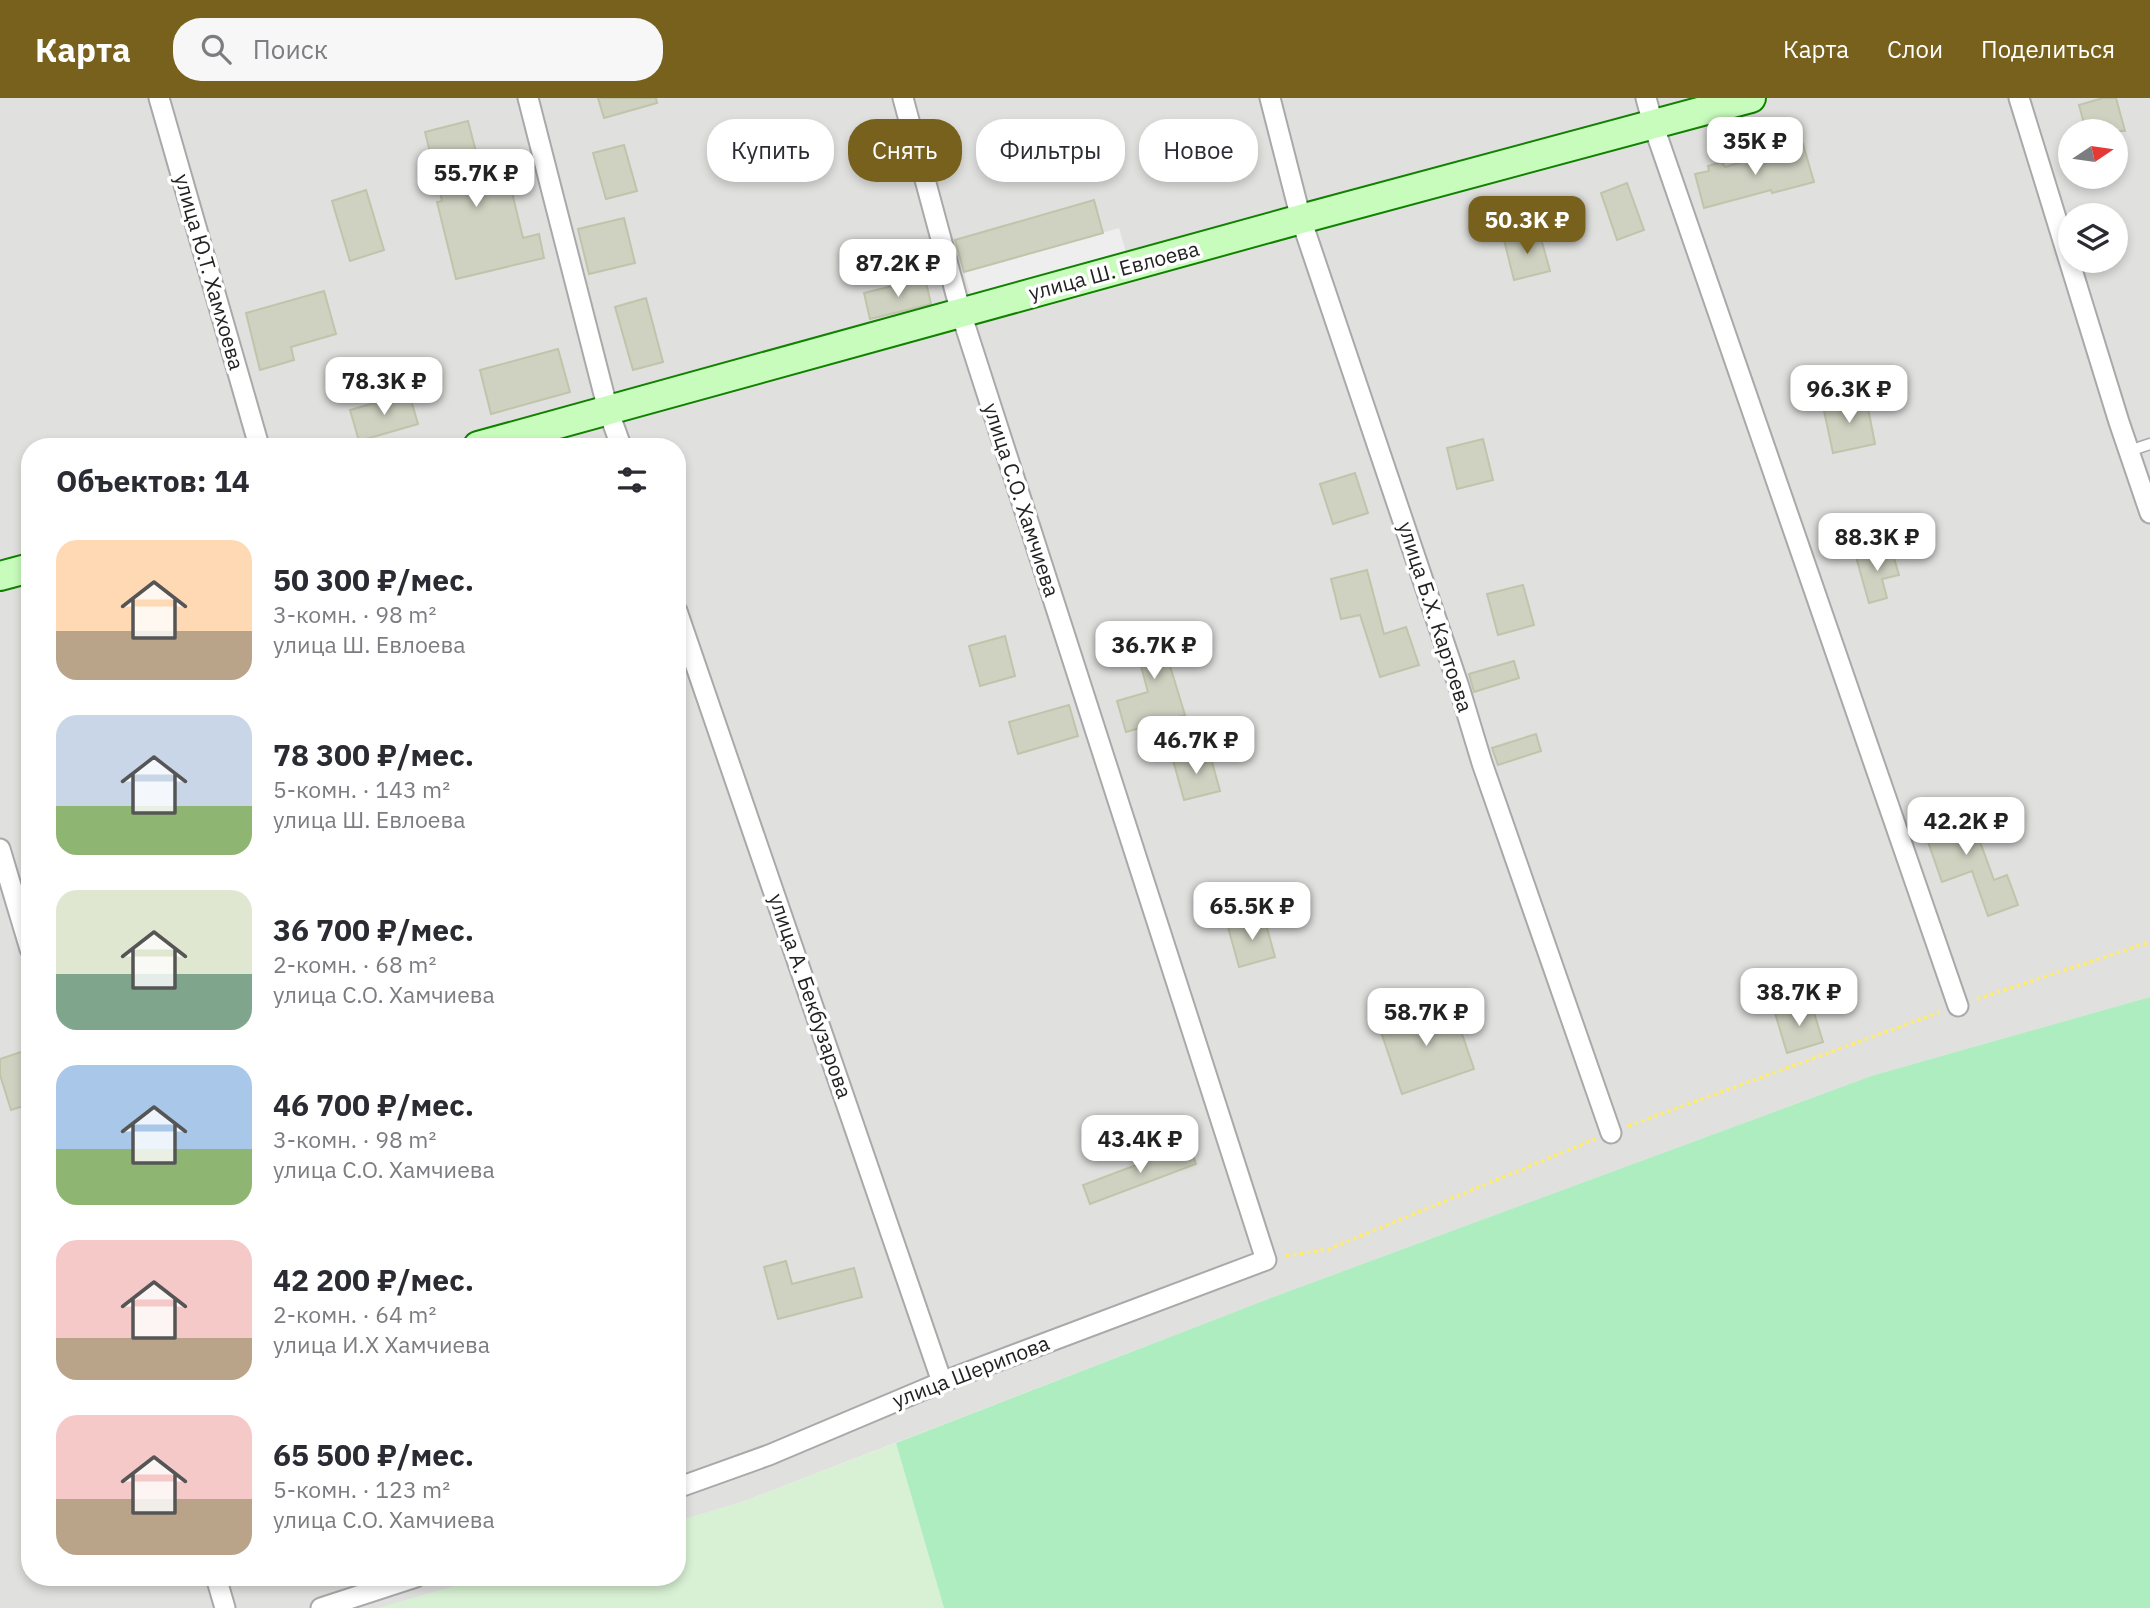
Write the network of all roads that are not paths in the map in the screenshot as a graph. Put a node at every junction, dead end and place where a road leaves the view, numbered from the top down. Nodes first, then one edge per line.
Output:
1 (159, 98) edge
2 (528, 98) edge
3 (903, 98) edge
4 (1270, 98) edge
5 (1751, 98) edge
6 (2019, 98) edge
7 (1650, 111) edge
8 (1301, 219) junction
9 (961, 313) junction
10 (608, 410) junction
11 (257, 438) edge
12 (507, 438) edge
13 (618, 438) edge
14 (2150, 444) edge
15 (2129, 451) junction
16 (2150, 513) edge
17 (21, 570) edge
18 (0, 576) edge
19 (686, 637) edge
20 (0, 849) edge
21 (21, 919) edge
22 (1958, 1006) road end
23 (1611, 1133) road end
24 (1266, 1259) joint
25 (942, 1382) junction
26 (686, 1485) edge
27 (219, 1586) edge
28 (388, 1586) edge
29 (225, 1608) edge
30 (321, 1608) edge

1 - 11 street, улица Ю.Т. Хамхоева
2 - 10 street
3 - 9 street, улица С.О. Хамчиева
4 - 8 street, улица Б.Х. Картоева
5 - 7 street, улица Ш. Евлоева
6 - 15 street
7 - 8 street, улица Ш. Евлоева
7 - 22 street
8 - 9 street, улица Ш. Евлоева
8 - 23 street, улица Б.Х. Картоева
9 - 10 street, улица Ш. Евлоева
9 - 24 street, улица С.О. Хамчиева
10 - 12 street, улица Ш. Евлоева
10 - 13 street
14 - 15 lane
15 - 16 street
17 - 18 street
19 - 25 street, улица А. Бекбузарова
20 - 21 street
24 - 25 street, улица Шерипова
25 - 26 street, улица Шерипова
27 - 29 street
28 - 30 street

